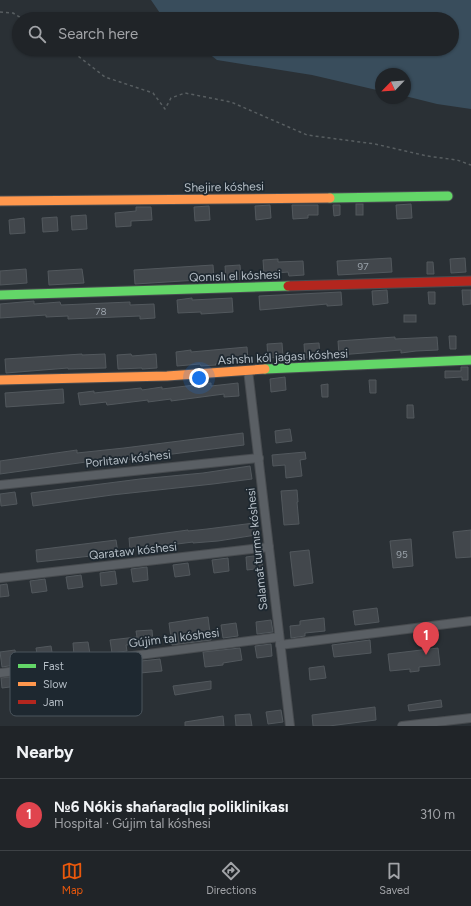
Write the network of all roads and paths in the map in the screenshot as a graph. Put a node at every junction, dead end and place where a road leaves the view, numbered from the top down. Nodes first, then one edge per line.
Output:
1 (0, 12) edge
2 (12, 13) edge
3 (78, 56) edge
4 (471, 165) edge
5 (448, 196) dead end
6 (0, 201) edge
7 (471, 281) edge
8 (0, 295) edge
9 (471, 360) edge
10 (248, 370) junction
11 (0, 380) edge
12 (259, 458) junction
13 (0, 485) edge
14 (269, 548) junction
15 (0, 578) edge
16 (471, 621) edge
17 (280, 641) junction
18 (142, 656) edge
19 (10, 671) edge
20 (0, 672) edge
21 (471, 718) edge
22 (290, 726) edge
23 (402, 726) edge

1 - 2 path
3 - 4 path
5 - 6 street, Shejire kóshesi
7 - 8 street, Qonıslı el kóshesi
9 - 10 street, Ashshı kól jaǵası kóshesi
10 - 11 street, Ashshı kól jaǵası kóshesi
10 - 12 street, Salamat turmıs kóshesi
12 - 13 street, Porlıtaw kóshesi
12 - 14 street, Salamat turmıs kóshesi
14 - 15 street, Qarataw kóshesi
14 - 17 street, Salamat turmıs kóshesi
16 - 17 street, Gújim tal kóshesi
17 - 18 street, Gújim tal kóshesi
17 - 22 street, Salamat turmıs kóshesi
19 - 20 street, Gújim tal kóshesi
21 - 23 street

